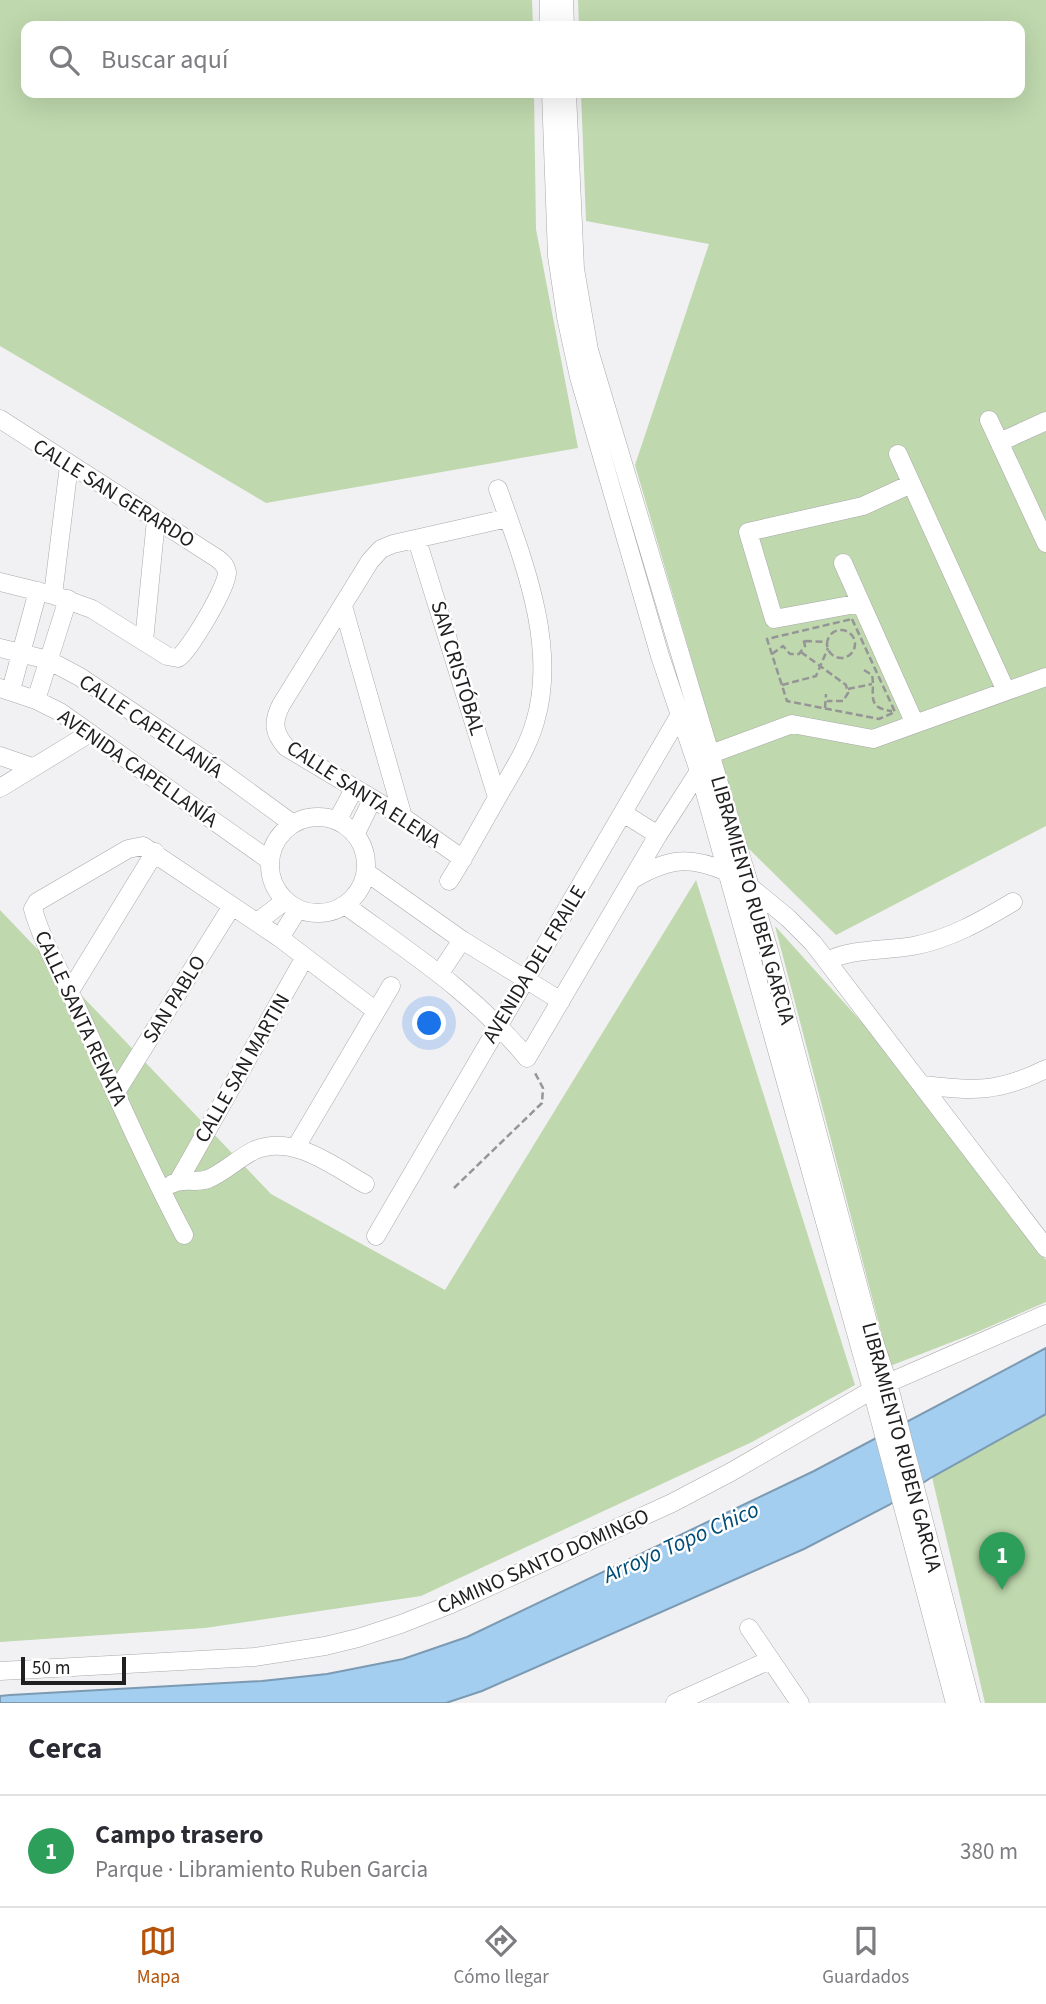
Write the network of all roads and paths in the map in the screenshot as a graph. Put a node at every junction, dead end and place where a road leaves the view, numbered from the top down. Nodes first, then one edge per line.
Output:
1 (548, 0) edge
2 (564, 0) edge
3 (549, 21) edge
4 (565, 21) edge
5 (551, 98) edge
6 (568, 98) edge
7 (0, 419) edge
8 (989, 419) dead end
9 (1046, 421) edge
10 (1000, 442) junction
11 (898, 454) dead end
12 (69, 465) junction
13 (911, 484) junction
14 (498, 489) dead end
15 (508, 518) junction
16 (156, 520) junction
17 (418, 540) junction
18 (1046, 543) edge
19 (843, 563) dead end
20 (0, 582) edge
21 (53, 595) junction
22 (860, 603) junction
23 (343, 606) junction
24 (144, 641) junction
25 (827, 642) junction
26 (0, 648) edge
27 (828, 649) junction
28 (21, 652) junction
29 (800, 652) junction
30 (772, 654) junction
31 (48, 660) junction
32 (822, 668) junction
33 (864, 670) dead end
34 (1046, 677) edge
35 (873, 683) junction
36 (782, 685) junction
37 (6, 689) edge
38 (848, 689) junction
39 (1006, 691) junction
40 (693, 693) junction
41 (826, 694) dead end
42 (36, 700) junction
43 (827, 701) junction
44 (825, 708) junction
45 (895, 712) junction
46 (680, 715) junction
47 (915, 724) junction
48 (90, 733) junction
49 (711, 754) junction
50 (0, 756) edge
51 (32, 767) junction
52 (699, 771) junction
53 (0, 788) edge
54 (354, 789) junction
55 (497, 797) junction
56 (372, 800) junction
57 (623, 813) junction
58 (403, 817) junction
59 (337, 821) junction
60 (293, 824) junction
61 (355, 835) junction
62 (658, 835) junction
63 (155, 852) junction
64 (463, 859) junction
65 (269, 860) junction
66 (366, 872) junction
67 (727, 872) junction
68 (632, 880) junction
69 (449, 881) dead end
70 (748, 886) junction
71 (1013, 902) dead end
72 (292, 905) junction
73 (345, 905) junction
74 (232, 906) junction
75 (257, 922) junction
76 (280, 938) junction
77 (461, 940) junction
78 (305, 957) junction
79 (827, 961) junction
80 (440, 973) junction
81 (525, 978) junction
82 (391, 986) dead end
83 (70, 991) junction
84 (561, 1002) junction
85 (376, 1011) junction
86 (498, 1024) junction
87 (527, 1058) junction
88 (1046, 1069) edge
89 (922, 1085) junction
90 (116, 1093) junction
91 (296, 1147) junction
92 (179, 1180) junction
93 (365, 1184) dead end
94 (454, 1188) dead end
95 (160, 1189) junction
96 (184, 1235) dead end
97 (376, 1236) dead end
98 (1046, 1248) edge
99 (1046, 1314) edge
100 (873, 1390) junction
101 (909, 1499) junction
102 (749, 1628) dead end
103 (770, 1660) junction
104 (0, 1671) edge
105 (675, 1703) edge
106 (800, 1703) edge
107 (955, 1703) edge
108 (971, 1703) edge

1 - 3 street
2 - 4 street
5 - 46 street, LIBRAMIENTO RUBEN GARCIA
6 - 40 street, LIBRAMIENTO RUBEN GARCIA
7 - 12 street, CALLE SAN GERARDO
8 - 10 street
9 - 10 street
10 - 18 street
11 - 13 street
12 - 16 street, CALLE SAN GERARDO
12 - 21 street
13 - 22 street
13 - 39 street
14 - 15 street, CALLE SANTA ELENA
15 - 17 street, CALLE SANTA ELENA
15 - 55 street, CALLE SANTA ELENA
16 - 24 street
16 - 24 street, CALLE SAN GERARDO
17 - 23 street, CALLE SANTA ELENA
17 - 55 street, SAN CRISTÓBAL
19 - 22 street
20 - 21 street
21 - 24 street
21 - 28 street
21 - 31 street
22 - 47 street
23 - 54 street, CALLE SANTA ELENA
23 - 58 street
25 - 27 path
25 - 27 path
25 - 29 path
26 - 28 street, CALLE CAPELLANÍA
27 - 32 path
28 - 31 street, CALLE CAPELLANÍA
28 - 37 street
29 - 30 path
29 - 32 path
30 - 36 path
30 - 45 path
31 - 42 street
31 - 60 street, CALLE CAPELLANÍA
32 - 36 path
32 - 38 path
33 - 35 path
34 - 39 street
35 - 38 path
35 - 45 path
36 - 44 path
37 - 42 street, AVENIDA CAPELLANÍA
38 - 43 path
39 - 47 street
40 - 46 street, AVENIDA DEL FRAILE
40 - 49 street, LIBRAMIENTO RUBEN GARCIA
41 - 43 path
42 - 48 street, AVENIDA CAPELLANÍA
43 - 44 path
44 - 45 path
46 - 52 street, LIBRAMIENTO RUBEN GARCIA
46 - 57 street, AVENIDA DEL FRAILE
47 - 49 street
48 - 51 street
48 - 65 street, AVENIDA CAPELLANÍA
49 - 52 street, AVENIDA DEL FRAILE
49 - 70 street, LIBRAMIENTO RUBEN GARCIA
50 - 51 street
51 - 53 street
52 - 62 street, AVENIDA DEL FRAILE
52 - 67 street, LIBRAMIENTO RUBEN GARCIA
54 - 56 street, CALLE SANTA ELENA
54 - 59 street
55 - 64 street, CALLE SANTA ELENA
56 - 58 street, CALLE SANTA ELENA
56 - 61 street
57 - 62 street
57 - 81 street, AVENIDA DEL FRAILE
58 - 64 street, CALLE SANTA ELENA
59 - 60 street
59 - 61 street
60 - 65 street
61 - 66 street
62 - 68 street, AVENIDA DEL FRAILE
63 - 74 street
63 - 83 street
63 - 83 street, CALLE SANTA RENATA
64 - 69 street, CALLE SANTA ELENA
65 - 72 street
66 - 73 street
66 - 77 street
67 - 68 street
67 - 100 street, LIBRAMIENTO RUBEN GARCIA
68 - 84 street, AVENIDA DEL FRAILE
70 - 79 street
70 - 100 street, LIBRAMIENTO RUBEN GARCIA
71 - 79 street
72 - 73 street
72 - 75 street
72 - 76 street
73 - 80 street
74 - 75 street
74 - 90 street, SAN PABLO
75 - 76 street
76 - 78 street
77 - 80 street
77 - 81 street
78 - 85 street
78 - 92 street, CALLE SAN MARTIN
79 - 89 street
80 - 86 street
81 - 84 street
81 - 86 street, AVENIDA DEL FRAILE
82 - 85 street
83 - 90 street, CALLE SANTA RENATA
84 - 87 street, AVENIDA DEL FRAILE
85 - 91 street
86 - 87 street
86 - 97 street, AVENIDA DEL FRAILE
87 - 94 path, AVENIDA DEL FRAILE
88 - 89 street
89 - 98 street
90 - 95 street, CALLE SANTA RENATA
91 - 92 street
91 - 93 street
92 - 95 street
95 - 96 street, CALLE SANTA RENATA
99 - 100 street, CAMINO SANTO DOMINGO
100 - 101 street, LIBRAMIENTO RUBEN GARCIA
100 - 104 street, CAMINO SANTO DOMINGO
101 - 107 street, LIBRAMIENTO RUBEN GARCIA
101 - 108 street, LIBRAMIENTO RUBEN GARCIA
102 - 103 street
103 - 105 street
103 - 106 street

